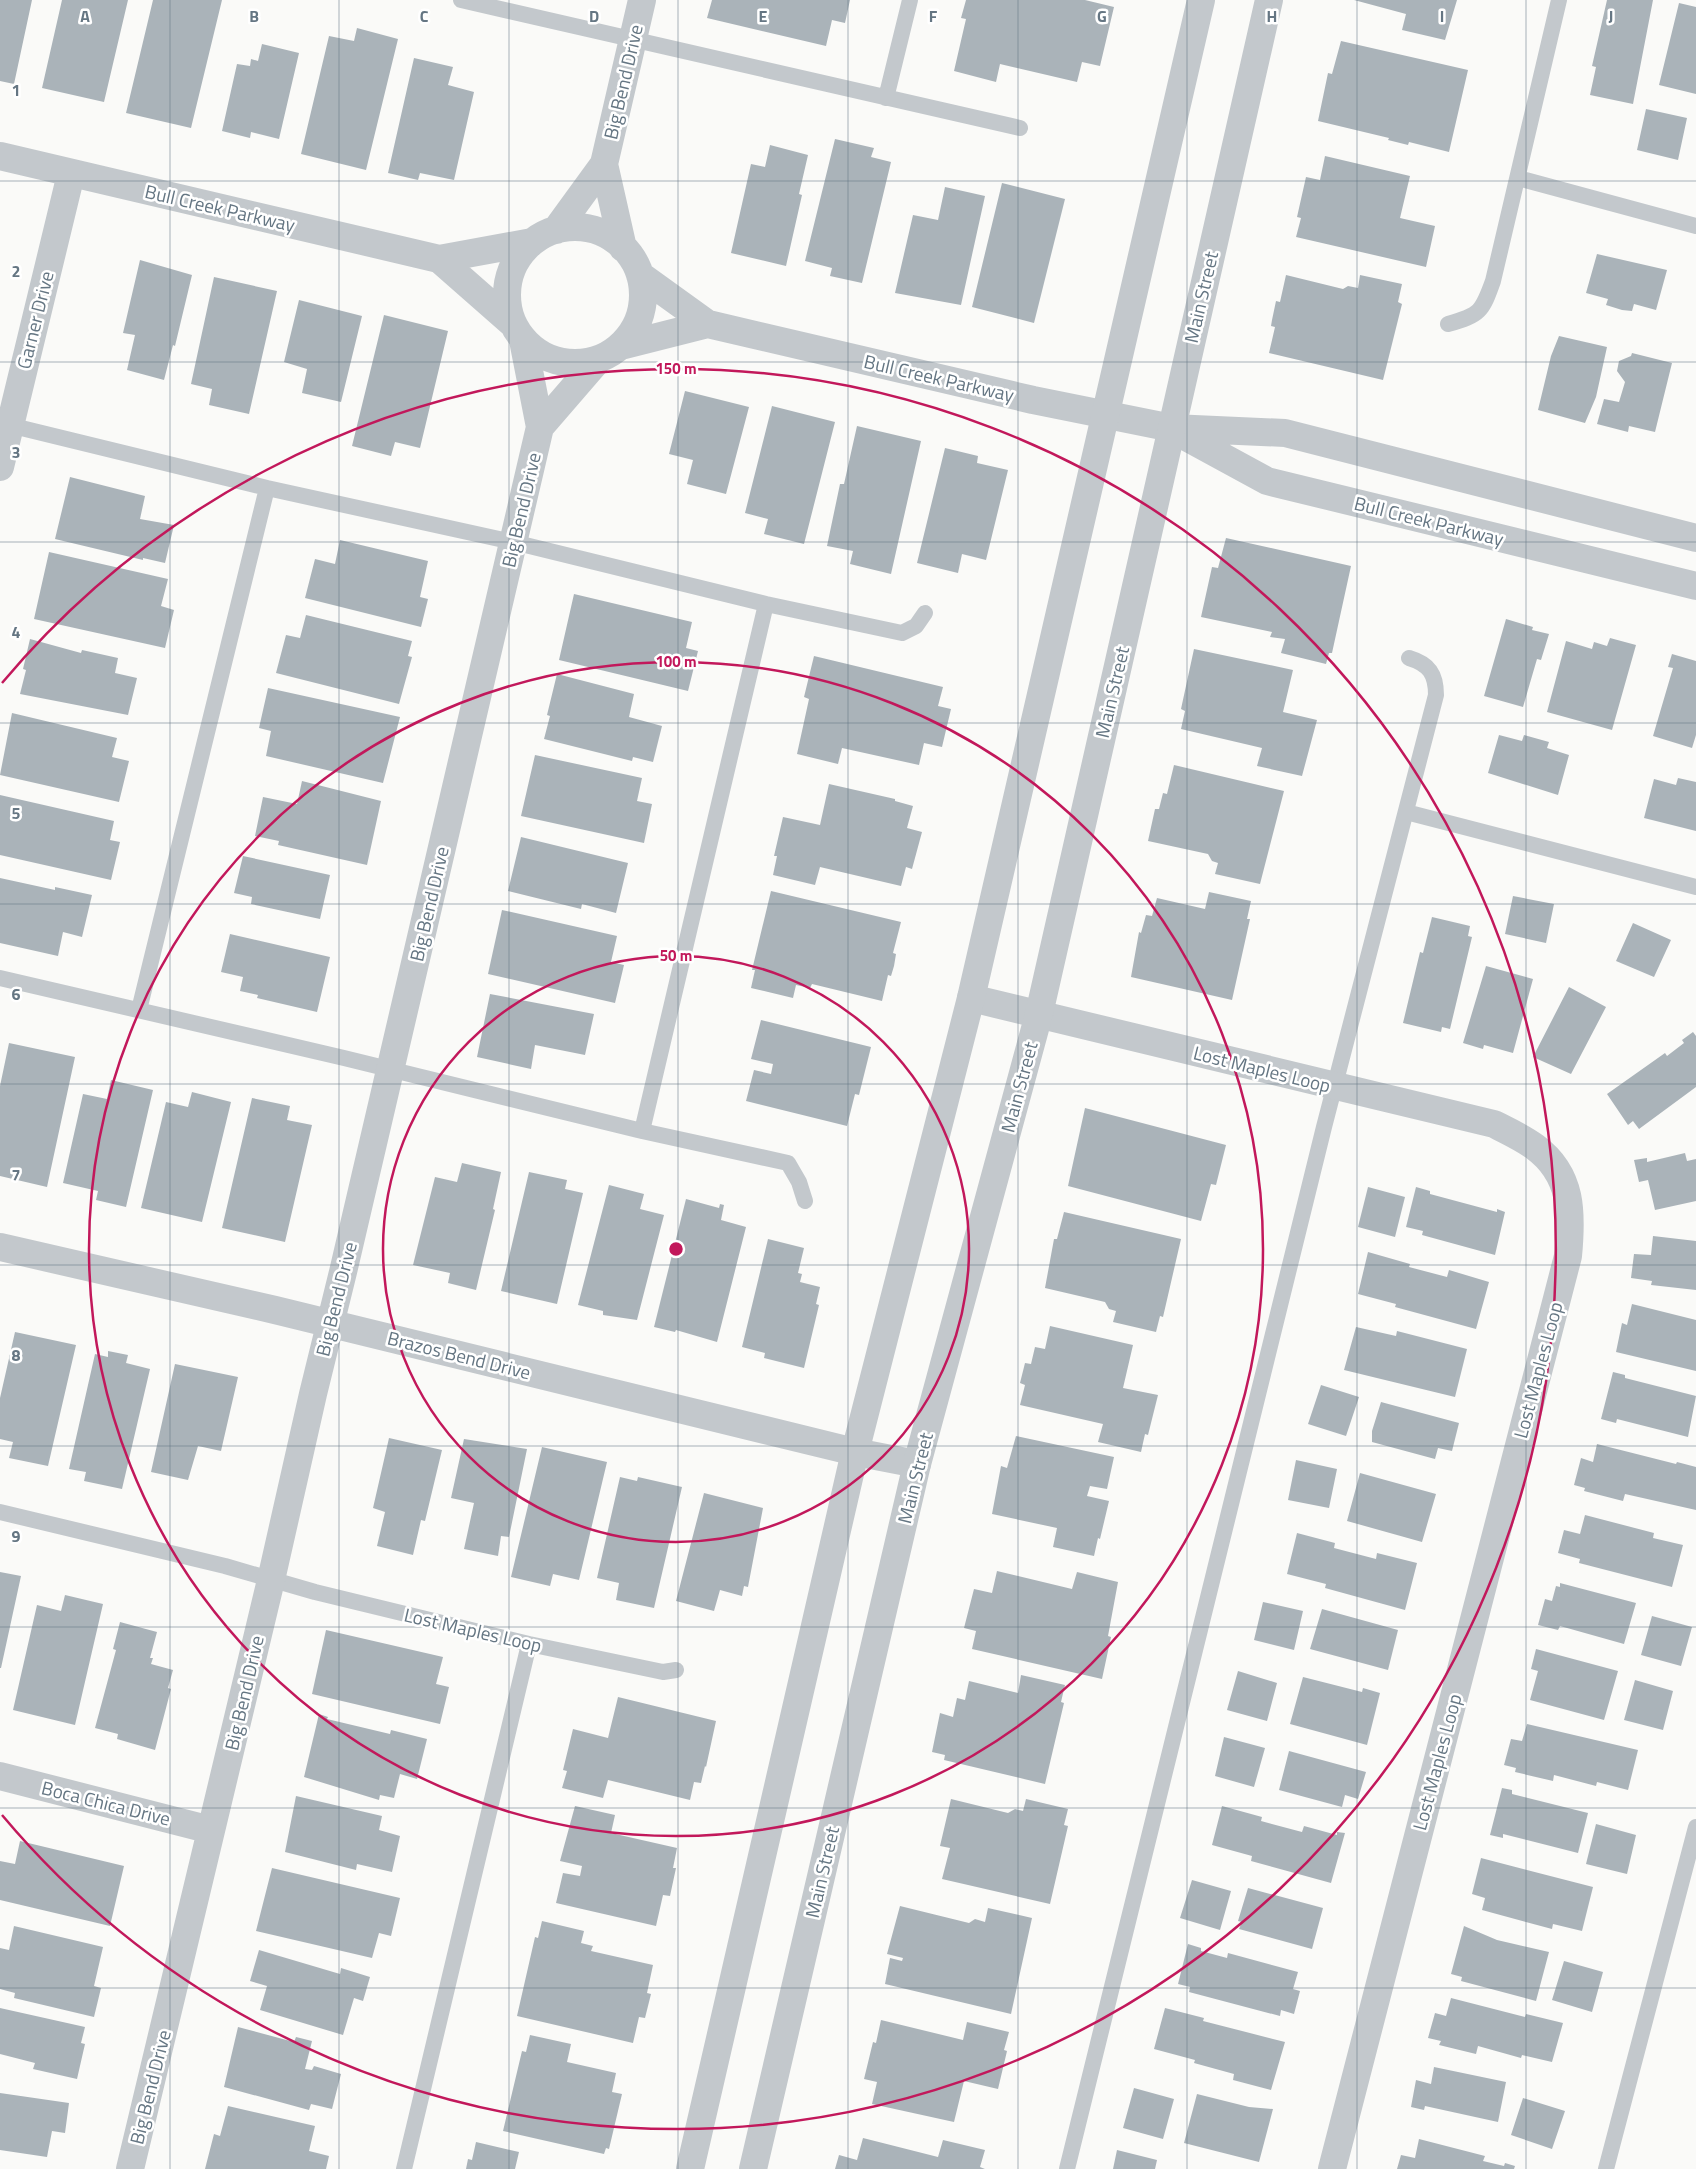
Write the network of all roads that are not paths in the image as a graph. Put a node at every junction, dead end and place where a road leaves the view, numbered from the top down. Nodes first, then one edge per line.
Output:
1 (461, 0) edge
2 (642, 0) edge
3 (910, 0) edge
4 (1201, 0) edge
5 (1269, 0) edge
6 (1559, 0) edge
7 (633, 40) junction
8 (886, 98) junction
9 (1020, 128) dead end
10 (0, 156) edge
11 (604, 164) junction
12 (71, 174) junction
13 (1518, 178) junction
14 (1696, 226) edge
15 (556, 230) junction
16 (532, 242) junction
17 (623, 248) junction
18 (439, 259) junction
19 (640, 275) junction
20 (708, 324) junction
21 (1448, 324) dead end
22 (518, 332) junction
23 (621, 346) junction
24 (596, 360) junction
25 (1105, 413) junction
26 (9, 425) junction
27 (540, 427) junction
28 (1172, 428) junction
29 (0, 467) edge
30 (267, 488) junction
31 (1696, 538) edge
32 (513, 542) junction
33 (1696, 586) edge
34 (766, 604) junction
35 (925, 613) dead end
36 (1409, 658) dead end
37 (1406, 812) junction
38 (1696, 887) edge
39 (0, 978) edge
40 (970, 998) junction
41 (139, 1010) junction
42 (1039, 1014) junction
43 (391, 1070) junction
44 (1334, 1087) junction
45 (642, 1131) junction
46 (804, 1201) dead end
47 (0, 1247) edge
48 (331, 1324) junction
49 (855, 1452) junction
50 (917, 1464) junction
51 (0, 1512) edge
52 (271, 1580) junction
53 (529, 1644) junction
54 (676, 1670) dead end
55 (0, 1776) edge
56 (1696, 1827) edge
57 (211, 1830) junction
58 (130, 2169) edge
59 (404, 2169) edge
60 (690, 2169) edge
61 (753, 2169) edge
62 (1067, 2169) edge
63 (1332, 2169) edge
64 (1606, 2169) edge

1 - 7 lane
2 - 7 street, Big Bend Drive
3 - 8 lane
4 - 25 street
5 - 28 street, Main Street
6 - 13 lane
7 - 8 lane
7 - 11 street, Big Bend Drive
8 - 9 lane
10 - 12 street, Bull Creek Parkway
11 - 15 street, Big Bend Drive
11 - 17 street, Big Bend Drive
12 - 18 street, Bull Creek Parkway
12 - 26 street, Garner Drive
13 - 14 lane
13 - 21 lane
15 - 16 street
15 - 17 street
16 - 18 street, Bull Creek Parkway
16 - 22 street
17 - 19 street
18 - 22 street, Bull Creek Parkway
19 - 20 street, Bull Creek Parkway
19 - 23 street
20 - 23 street, Bull Creek Parkway
20 - 25 street, Bull Creek Parkway
22 - 24 street
22 - 27 street, Big Bend Drive
23 - 24 street
24 - 27 street, Big Bend Drive
25 - 28 street, Bull Creek Parkway
25 - 40 street
26 - 29 street, Garner Drive
26 - 30 lane
27 - 32 street, Big Bend Drive
28 - 31 street, Bull Creek Parkway
28 - 33 street, Bull Creek Parkway
28 - 42 street, Main Street
30 - 32 lane
30 - 41 lane
32 - 34 lane
32 - 43 street, Big Bend Drive
34 - 35 lane
34 - 45 lane
36 - 37 lane
37 - 38 lane
37 - 44 lane
39 - 41 lane
40 - 42 street, Lost Maples Loop
40 - 49 street
41 - 43 lane
42 - 44 street, Lost Maples Loop
42 - 50 street, Main Street
43 - 45 lane
43 - 48 street, Big Bend Drive
44 - 62 lane
44 - 63 street, Lost Maples Loop
45 - 46 lane
47 - 48 street, Brazos Bend Drive
48 - 49 street, Brazos Bend Drive
48 - 52 street, Big Bend Drive
49 - 50 street, Brazos Bend Drive
49 - 60 street
50 - 61 street, Main Street
51 - 52 lane, Lost Maples Loop
52 - 53 lane, Lost Maples Loop
52 - 57 street, Big Bend Drive
53 - 54 lane, Lost Maples Loop
53 - 59 lane
55 - 57 street, Boca Chica Drive
56 - 64 lane
57 - 58 street, Big Bend Drive

